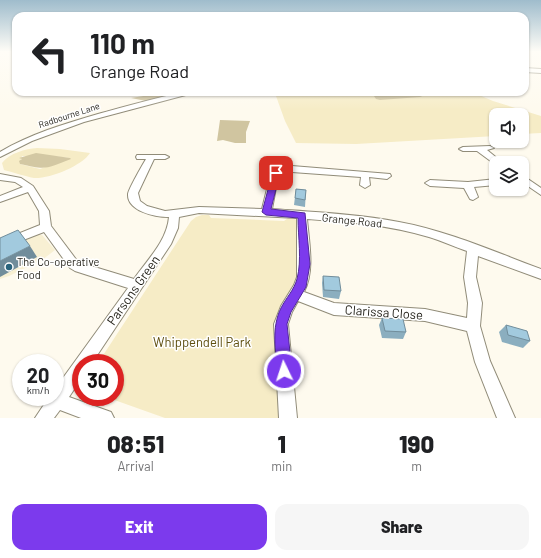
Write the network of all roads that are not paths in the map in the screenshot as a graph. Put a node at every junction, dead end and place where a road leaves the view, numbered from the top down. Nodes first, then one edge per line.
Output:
1 (174, 96) edge
2 (490, 148) dead end
3 (463, 149) dead end
4 (480, 149) junction
5 (0, 155) edge
6 (490, 156) edge
7 (140, 157) dead end
8 (151, 157) junction
9 (165, 157) dead end
10 (365, 174) junction
11 (387, 176) dead end
12 (0, 177) edge
13 (430, 183) dead end
14 (489, 183) edge
15 (529, 183) edge
16 (365, 185) dead end
17 (468, 185) junction
18 (30, 188) junction
19 (541, 192) edge
20 (473, 197) dead end
21 (0, 198) edge
22 (266, 212) junction
23 (174, 214) junction
24 (302, 215) junction
25 (46, 227) junction
26 (0, 245) edge
27 (473, 250) junction
28 (541, 274) edge
29 (136, 284) junction
30 (296, 295) junction
31 (473, 326) junction
32 (89, 354) edge
33 (72, 380) edge
34 (64, 392) edge
35 (64, 404) edge
36 (54, 406) edge
37 (44, 418) edge
38 (105, 418) edge
39 (288, 418) edge
40 (506, 418) edge

1 - 5 street, Radbourne Lane
2 - 4 street
3 - 4 street
4 - 6 street
7 - 8 street
8 - 9 street
8 - 23 street, Grange Road
10 - 11 street
10 - 16 street
10 - 22 street
12 - 18 street
13 - 17 street
14 - 17 street
15 - 19 street
17 - 20 street
18 - 21 street
18 - 25 street
22 - 23 street, Grange Road
22 - 24 street, Grange Road
23 - 29 street, Parsons Green
24 - 27 street, Grange Road
24 - 30 street
25 - 26 street
25 - 29 street
27 - 28 street, Grange Road
27 - 31 street
29 - 32 street, Parsons Green
30 - 31 street, Clarissa Close
30 - 39 street
31 - 40 street
33 - 34 street
35 - 38 street
36 - 37 street

